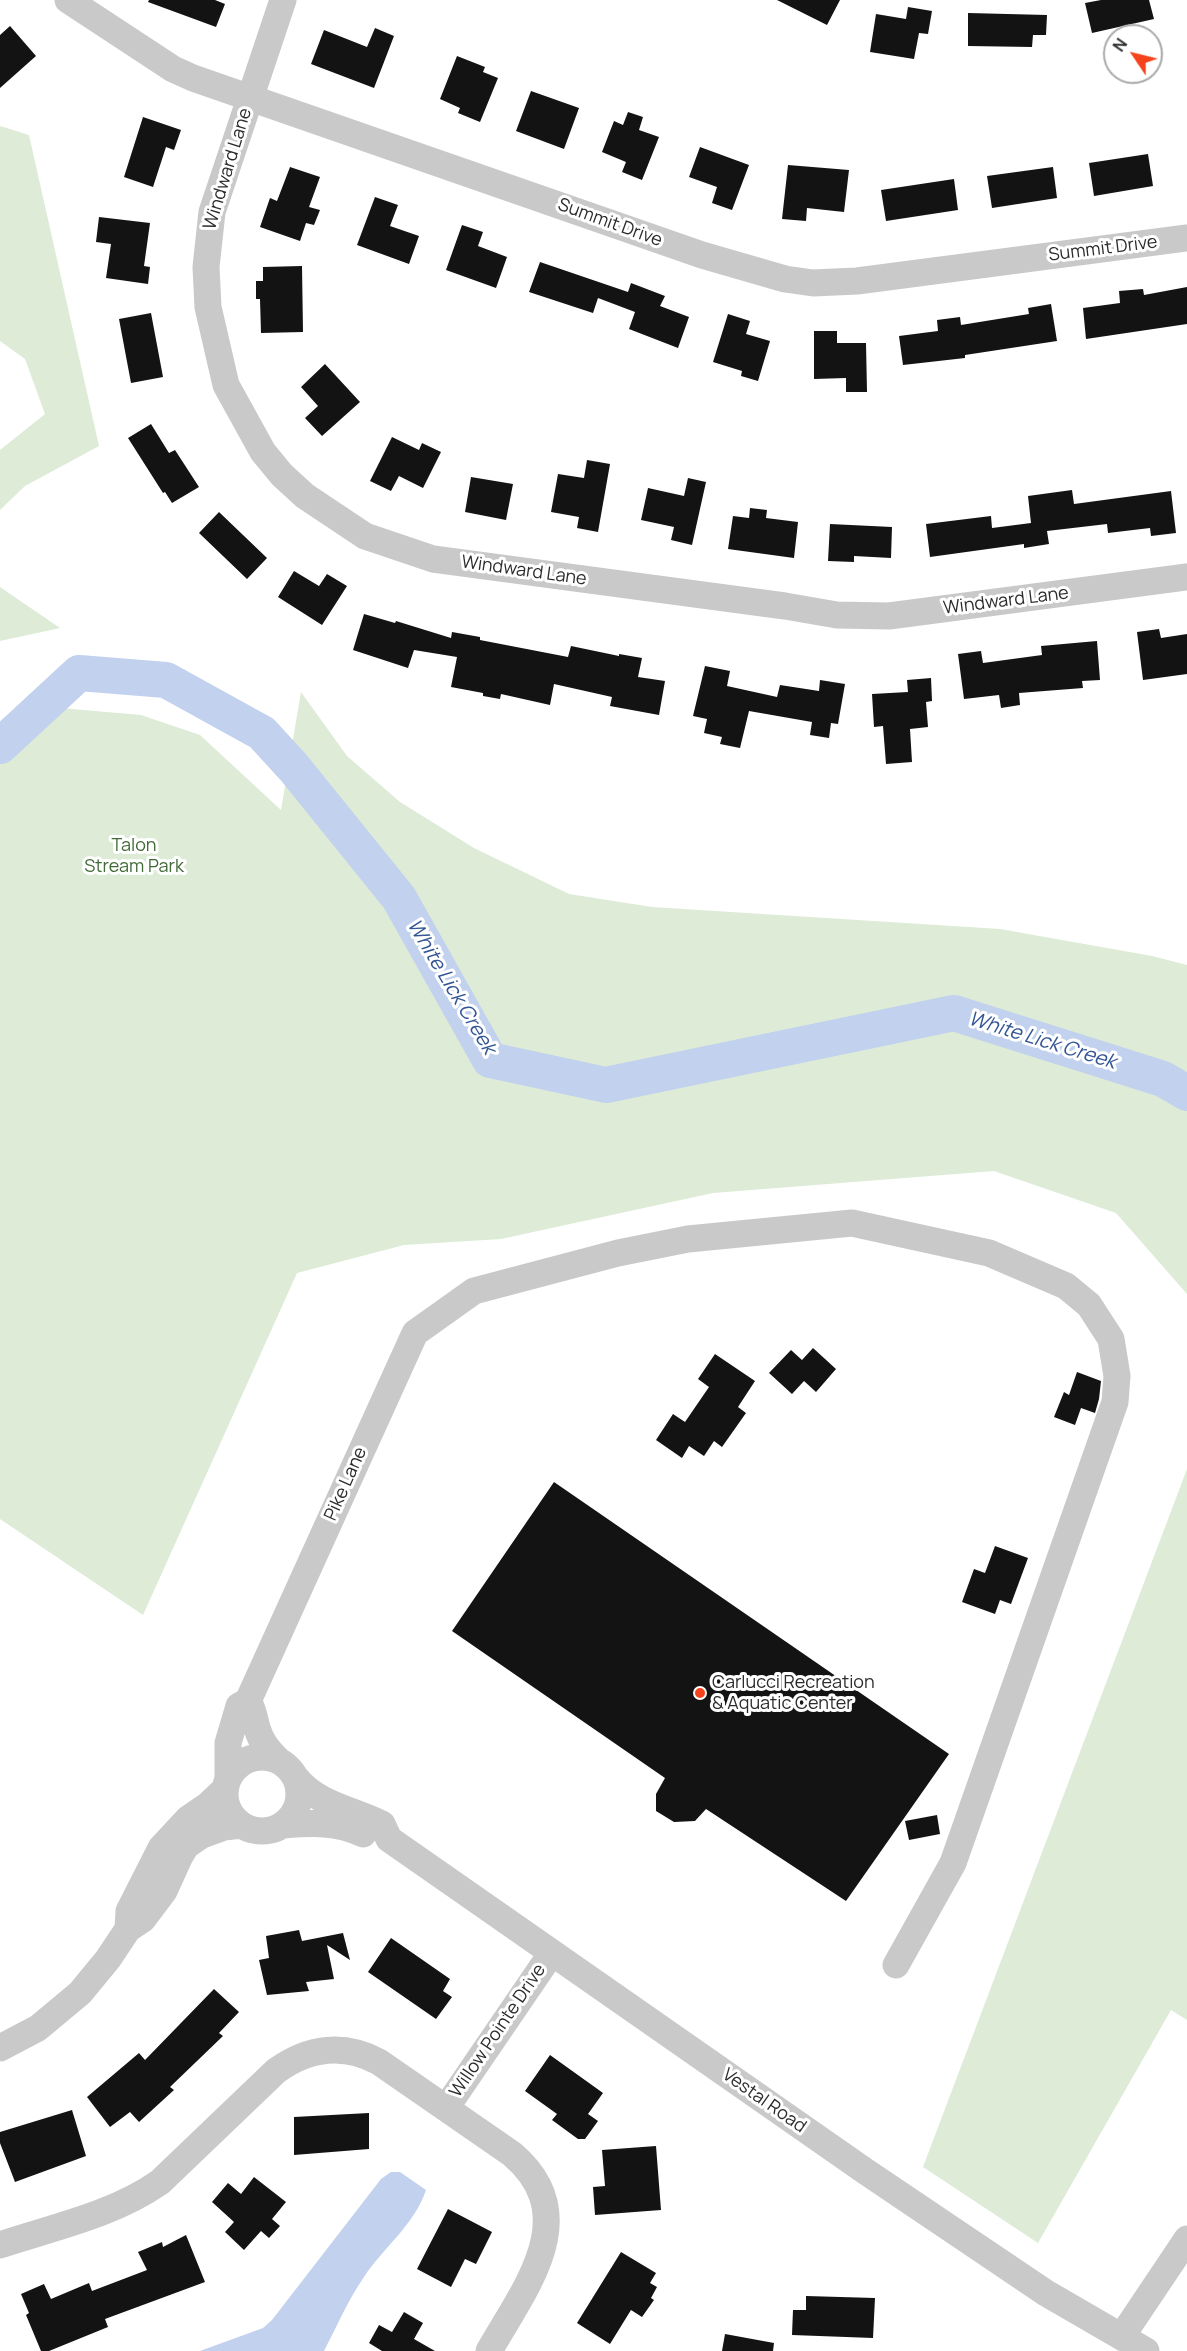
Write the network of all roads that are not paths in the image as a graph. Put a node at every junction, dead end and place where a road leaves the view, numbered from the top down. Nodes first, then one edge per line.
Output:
1 (68, 0) edge
2 (283, 0) edge
3 (249, 98) junction
4 (1187, 238) edge
5 (1187, 577) edge
6 (248, 1701) junction
7 (287, 1769) junction
8 (227, 1783) junction
9 (242, 1825) junction
10 (282, 1825) junction
11 (389, 1839) junction
12 (128, 1929) junction
13 (551, 1954) junction
14 (896, 1965) dead end
15 (0, 2048) edge
16 (446, 2108) junction
17 (1187, 2239) edge
18 (0, 2245) edge
19 (1122, 2336) junction
20 (489, 2351) edge
21 (1146, 2351) edge

1 - 3 street, Summit Drive
2 - 3 street, Windward Lane
3 - 4 street, Summit Drive
3 - 5 street, Windward Lane
6 - 7 street
6 - 8 street, Pike Lane
6 - 14 street, Pike Lane
7 - 8 street
7 - 10 street
7 - 11 street, Vestal Road
8 - 9 street
8 - 12 street
9 - 10 street
9 - 12 street
10 - 11 street, Vestal Road
11 - 13 street, Vestal Road
12 - 15 street
13 - 16 street, Willow Pointe Drive
13 - 19 street, Vestal Road
16 - 18 street
16 - 20 street
17 - 19 street
19 - 21 street, Vestal Road

